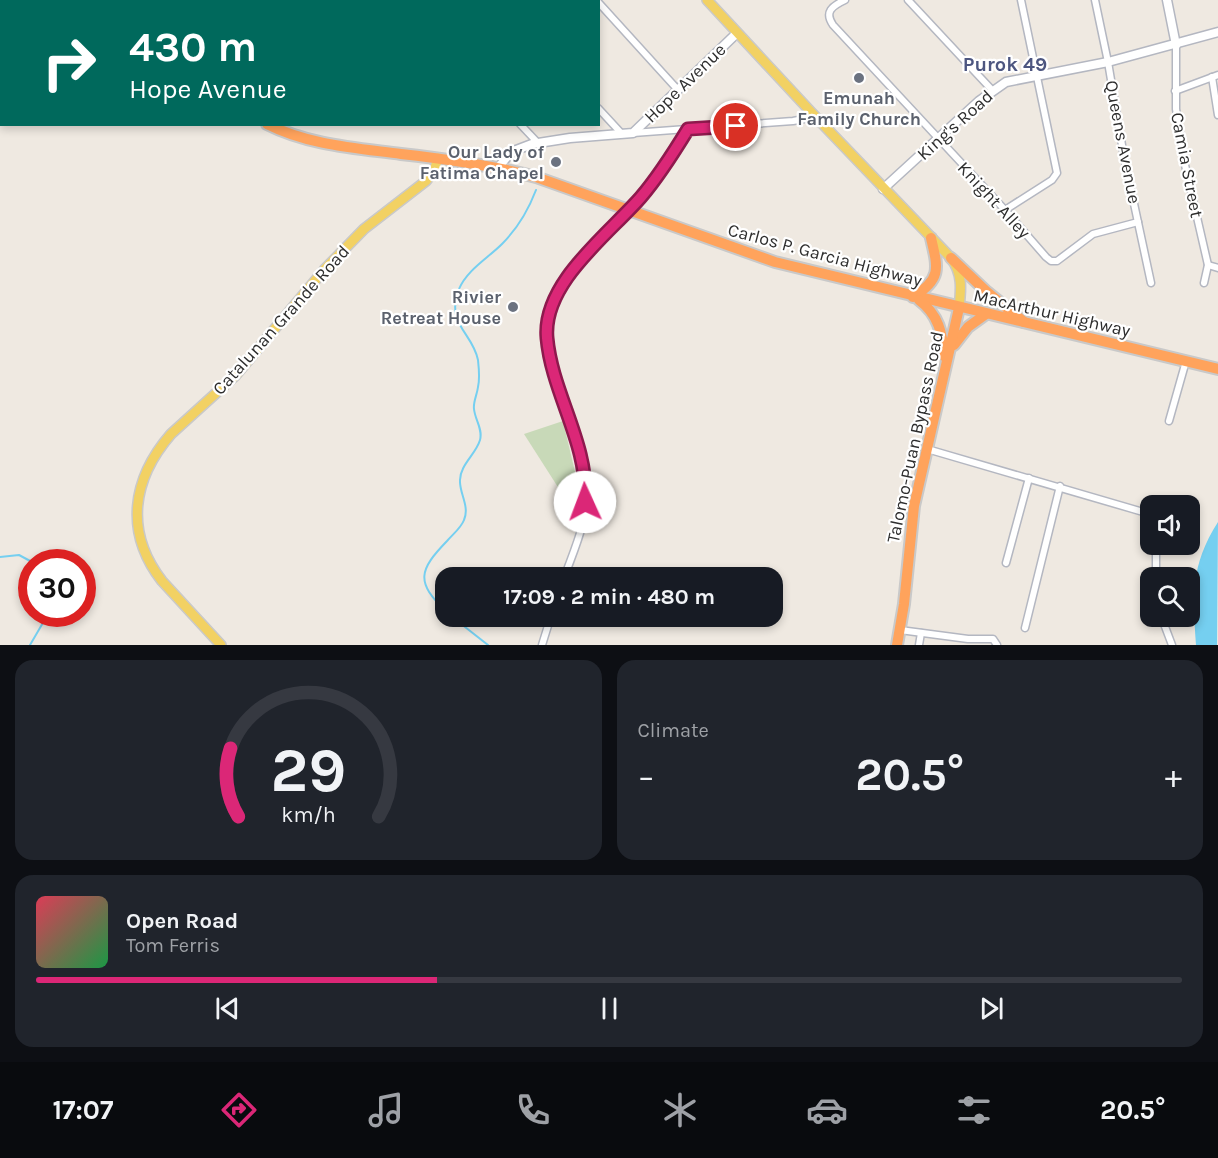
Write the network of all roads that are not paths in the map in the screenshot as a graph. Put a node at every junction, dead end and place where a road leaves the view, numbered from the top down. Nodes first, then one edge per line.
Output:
1 (707, 0) edge
2 (845, 0) edge
3 (908, 0) edge
4 (1021, 0) edge
5 (1095, 0) edge
6 (1167, 0) edge
7 (600, 3) edge
8 (1218, 32) edge
9 (737, 33) junction
10 (1176, 45) junction
11 (1108, 62) junction
12 (1036, 76) junction
13 (1215, 76) edge
14 (678, 90) junction
15 (992, 90) junction
16 (1175, 91) junction
17 (600, 110) edge
18 (812, 114) junction
19 (1218, 115) edge
20 (272, 126) edge
21 (522, 126) edge
22 (688, 129) junction
23 (633, 133) junction
24 (622, 134) junction
25 (938, 139) junction
26 (538, 143) junction
27 (438, 158) junction
28 (498, 168) junction
29 (884, 189) junction
30 (630, 210) junction
31 (1005, 210) junction
32 (1138, 222) junction
33 (931, 238) junction
34 (951, 258) junction
35 (1209, 266) junction
36 (1218, 268) edge
37 (1151, 283) dead end
38 (1204, 283) dead end
39 (913, 297) junction
40 (959, 308) junction
41 (986, 314) junction
42 (1027, 324) junction
43 (949, 353) junction
44 (1186, 361) junction
45 (946, 367) junction
46 (1218, 369) edge
47 (1168, 422) dead end
48 (927, 449) junction
49 (1029, 478) junction
50 (1060, 486) junction
51 (1140, 511) edge
52 (1006, 563) dead end
53 (568, 567) edge
54 (548, 627) edge
55 (1165, 627) edge
56 (1024, 628) dead end
57 (900, 630) junction
58 (921, 633) junction
59 (945, 636) junction
60 (968, 642) edge
61 (220, 645) edge
62 (542, 645) edge
63 (897, 645) edge
64 (919, 645) edge
65 (944, 645) edge
66 (997, 645) edge
67 (1172, 645) edge

1 - 9 main road, MacArthur Highway
2 - 25 street, Knight Alley
3 - 15 street
4 - 12 street
5 - 11 street, Queens Avenue
6 - 10 street
7 - 14 street
8 - 10 street, King's Road
9 - 14 street, Hope Avenue
9 - 18 main road, MacArthur Highway
10 - 11 street, King's Road
10 - 16 street, Camia Street
11 - 12 street, King's Road
11 - 32 street, Queens Avenue
12 - 15 street, King's Road
12 - 31 street
13 - 16 street
13 - 19 street
14 - 23 street, Hope Avenue
15 - 25 street, King's Road
16 - 35 street, Camia Street
17 - 24 street
18 - 22 street, Hope Avenue
18 - 29 main road, MacArthur Highway
20 - 27 highway, Carlos P. Garcia Highway
21 - 26 street
22 - 23 street, Hope Avenue
22 - 30 street
23 - 24 street, Hope Avenue
24 - 26 street, Hope Avenue
25 - 29 street, King's Road
25 - 31 street, Knight Alley
26 - 28 street, Hope Avenue
27 - 28 highway, Carlos P. Garcia Highway
27 - 61 main road, Catalunan Grande Road
28 - 30 highway, Carlos P. Garcia Highway
29 - 33 main road, MacArthur Highway
30 - 39 highway, Carlos P. Garcia Highway
30 - 53 street
31 - 32 street, Knight Alley
32 - 37 street, Queens Avenue
33 - 34 main road, MacArthur Highway
33 - 39 highway
34 - 40 main road, MacArthur Highway
34 - 42 highway
35 - 36 street
35 - 38 street, Camia Street
39 - 40 highway, Carlos P. Garcia Highway
39 - 45 highway
40 - 41 highway, MacArthur Highway
40 - 43 highway, Talomo-Puan Bypass Road
41 - 42 highway, MacArthur Highway
41 - 43 highway
42 - 44 highway, MacArthur Highway
43 - 45 highway, Talomo-Puan Bypass Road
44 - 46 highway, MacArthur Highway
44 - 47 street
45 - 48 highway, Talomo-Puan Bypass Road
48 - 49 street
48 - 57 highway, Talomo-Puan Bypass Road
49 - 50 street
49 - 52 street
50 - 51 street
50 - 56 street
54 - 62 street
55 - 67 street
57 - 58 street
57 - 63 highway, Talomo-Puan Bypass Road
58 - 59 street
58 - 64 street
59 - 60 street
59 - 65 street
60 - 66 street

